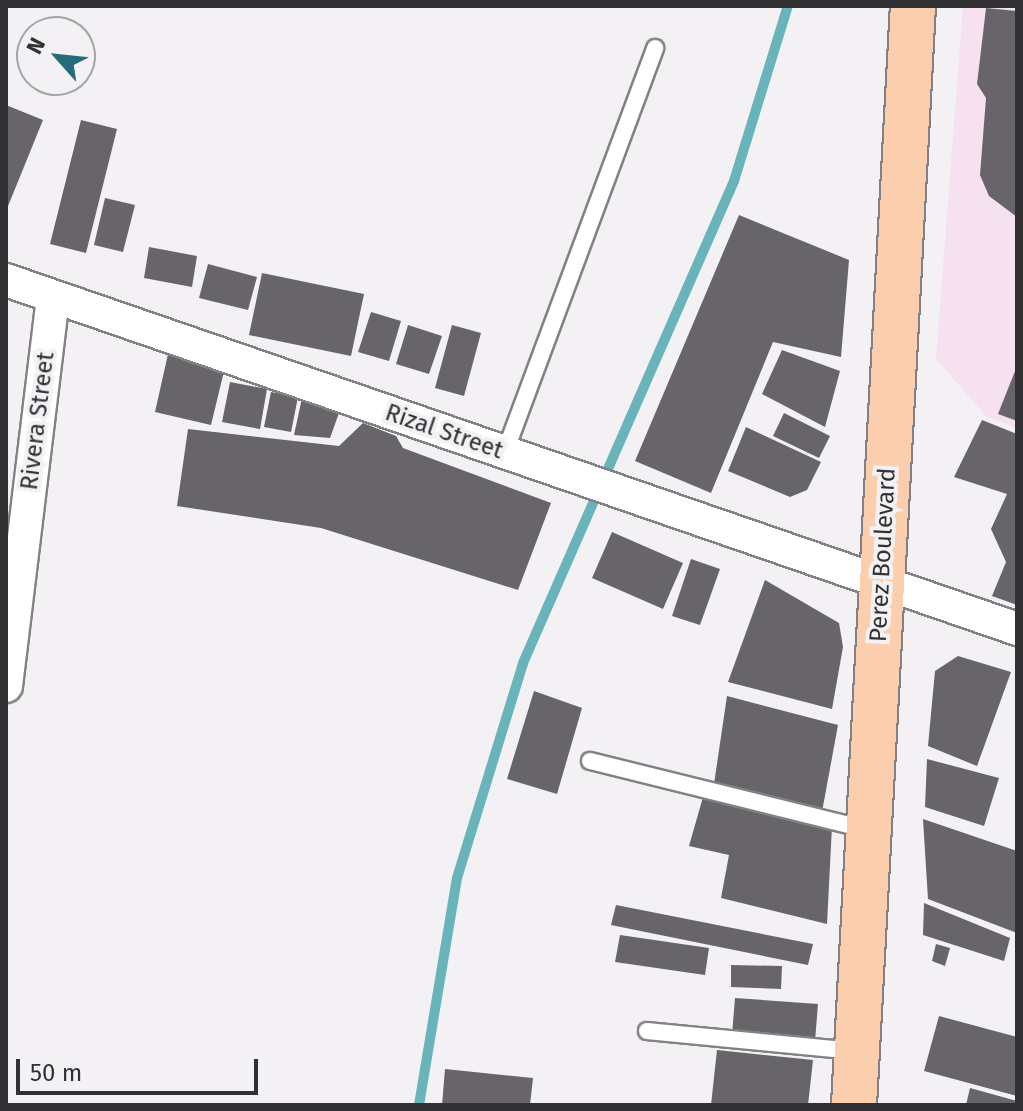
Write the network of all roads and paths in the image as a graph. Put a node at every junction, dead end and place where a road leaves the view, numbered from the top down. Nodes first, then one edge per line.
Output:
1 (913, 6) edge
2 (655, 48) dead end
3 (6, 280) edge
4 (53, 300) junction
5 (505, 452) junction
6 (881, 585) junction
7 (1017, 629) edge
8 (6, 686) edge
9 (590, 761) dead end
10 (868, 830) junction
11 (647, 1031) dead end
12 (856, 1051) junction
13 (854, 1105) edge

1 - 6 main road, Perez Boulevard
2 - 5 lane
3 - 4 street, Rizal Street
4 - 5 street, Rizal Street
4 - 8 street, Rivera Street
5 - 6 street, Rizal Street
6 - 7 street, Rizal Street
6 - 10 main road, Perez Boulevard
9 - 10 lane
10 - 12 main road, Perez Boulevard
11 - 12 lane
12 - 13 main road, Perez Boulevard

